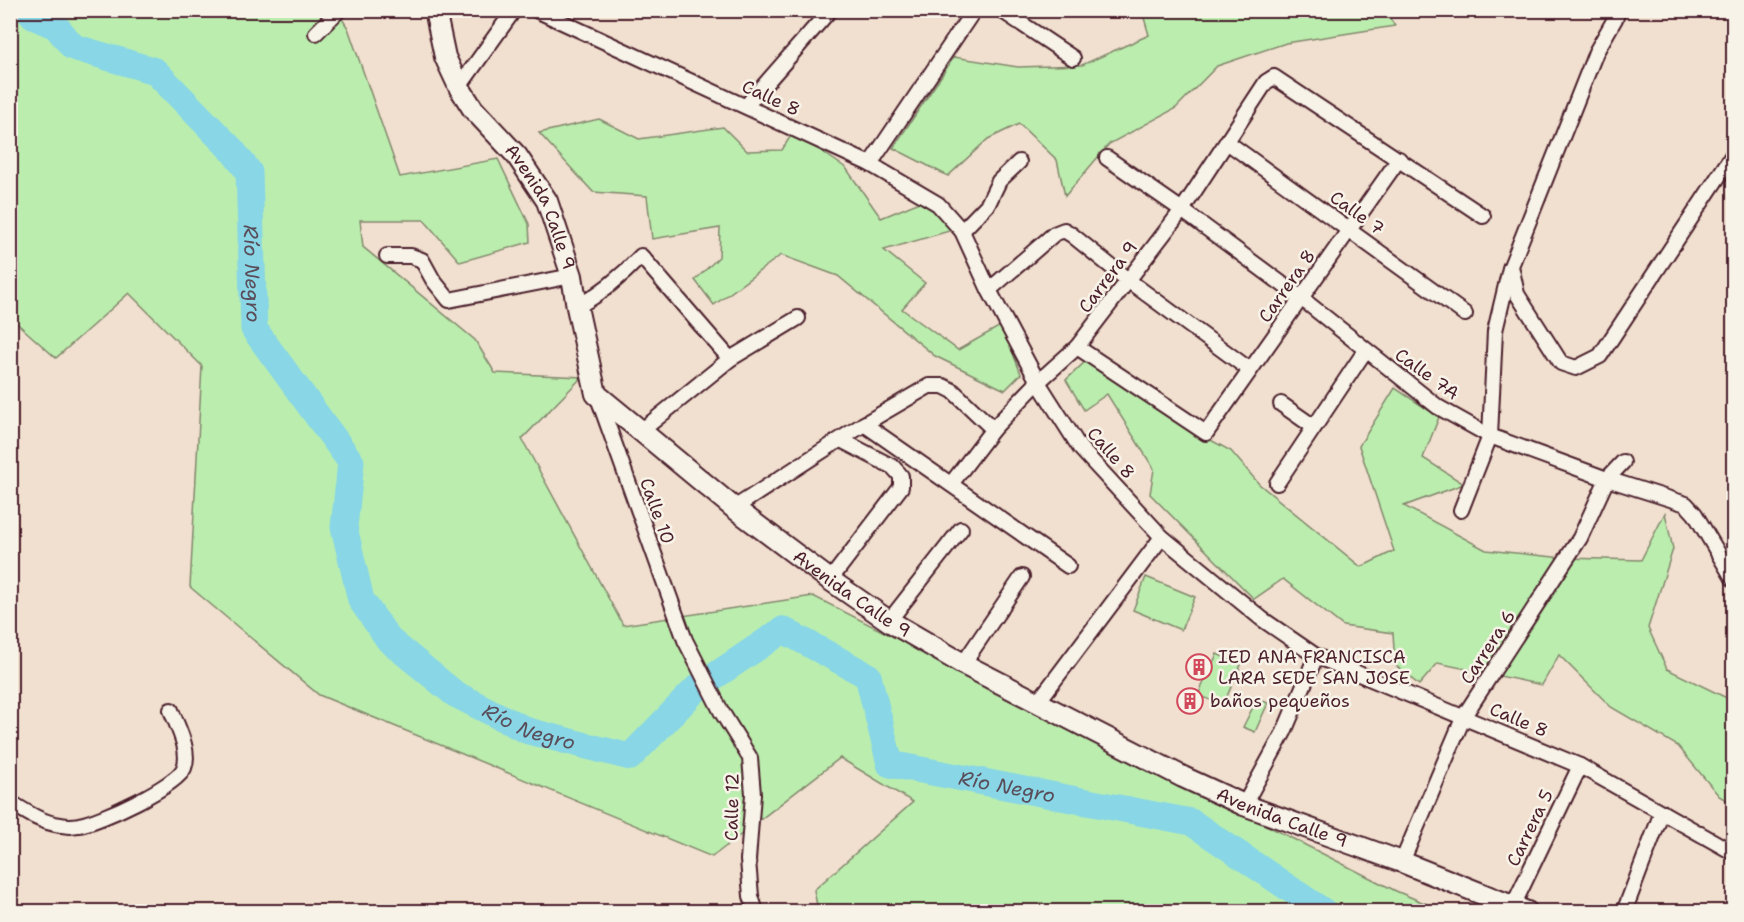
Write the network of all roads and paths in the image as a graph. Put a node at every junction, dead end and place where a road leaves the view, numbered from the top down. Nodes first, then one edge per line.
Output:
1 (339, 10) edge
2 (435, 10) edge
3 (514, 10) edge
4 (536, 10) edge
5 (830, 10) edge
6 (974, 10) edge
7 (1001, 10) edge
8 (1616, 17) dead end
9 (316, 33) dead end
10 (1073, 58) dead end
11 (459, 87) junction
12 (746, 106) junction
13 (1227, 142) junction
14 (1734, 153) edge
15 (1107, 158) dead end
16 (1399, 159) junction
17 (1019, 162) dead end
18 (870, 164) junction
19 (1182, 210) junction
20 (1483, 216) dead end
21 (1349, 230) junction
22 (962, 231) junction
23 (387, 256) dead end
24 (1511, 266) junction
25 (572, 276) junction
26 (1129, 281) junction
27 (989, 290) junction
28 (1301, 298) junction
29 (577, 307) junction
30 (1465, 314) dead end
31 (798, 318) dead end
32 (1077, 347) junction
33 (1365, 351) junction
34 (730, 359) junction
35 (1250, 370) junction
36 (1038, 382) junction
37 (596, 394) junction
38 (1281, 404) dead end
39 (864, 424) junction
40 (1314, 427) junction
41 (993, 429) junction
42 (640, 430) junction
43 (1490, 436) junction
44 (841, 440) junction
45 (1623, 462) dead end
46 (1607, 478) junction
47 (1278, 483) dead end
48 (951, 484) junction
49 (734, 508) junction
50 (1461, 510) dead end
51 (961, 530) dead end
52 (1162, 537) junction
53 (1068, 566) dead end
54 (1022, 577) dead end
55 (830, 580) junction
56 (1734, 580) edge
57 (890, 621) junction
58 (1316, 656) junction
59 (963, 664) junction
60 (1038, 702) junction
61 (171, 710) dead end
62 (721, 711) joint
63 (1464, 716) junction
64 (1580, 766) junction
65 (10, 802) edge
66 (1244, 804) junction
67 (1662, 812) junction
68 (1734, 853) edge
69 (1402, 862) junction
70 (1520, 909) edge
71 (756, 912) edge
72 (1624, 912) edge

1 - 9 street
2 - 11 street, Avenida Calle 9
3 - 11 street
4 - 12 street, Calle 8
5 - 12 street
6 - 18 street
7 - 10 street
8 - 24 street
11 - 25 street, Avenida Calle 9
12 - 18 street, Calle 8
13 - 16 street, Carrera 9
13 - 19 street, Carrera 9
13 - 21 street, Calle 7
14 - 24 street
15 - 19 street, Calle 7A
16 - 20 street
16 - 21 street, Carrera 8
17 - 22 street
18 - 22 street, Calle 8
19 - 26 street, Carrera 9
19 - 28 street, Calle 7A
21 - 28 street, Carrera 8
21 - 30 street, Calle 7
22 - 27 street, Calle 8
23 - 25 street
24 - 43 street
25 - 29 street, Avenida Calle 9
26 - 27 street
26 - 32 street, Carrera 9
26 - 35 street
27 - 36 street, Calle 8
28 - 33 street, Calle 7A
28 - 35 street, Carrera 8
29 - 34 street
29 - 37 street, Avenida Calle 9
31 - 34 street
32 - 35 street, Carrera 8
32 - 36 street, Carrera 9
33 - 40 street
33 - 43 street, Calle 7A
34 - 42 street
36 - 41 street, Carrera 9
36 - 52 street, Calle 8
37 - 42 street, Avenida Calle 9
37 - 62 street, Calle 10
38 - 40 street
39 - 41 street
39 - 44 street
39 - 48 street
40 - 47 street
41 - 48 street, Carrera 9
42 - 49 street, Avenida Calle 9
43 - 46 street, Calle 7A
43 - 50 street
44 - 49 street
44 - 55 street
45 - 46 street, Carrera 6
46 - 56 street, Calle 7A
46 - 63 street, Carrera 6
48 - 53 street
49 - 55 street, Avenida Calle 9
51 - 57 street
52 - 58 street, Calle 8
52 - 60 street
54 - 59 street
55 - 57 street, Avenida Calle 9
57 - 59 street, Avenida Calle 9
58 - 63 street, Calle 8
58 - 66 street
59 - 60 street, Avenida Calle 9
60 - 66 street, Avenida Calle 9
61 - 65 street
62 - 71 street, Calle 12
63 - 64 street, Calle 8
63 - 69 street, Carrera 6
64 - 67 street, Calle 8
64 - 70 street, Carrera 5
66 - 69 street, Avenida Calle 9
67 - 68 street, Calle 8
67 - 72 street
69 - 70 street, Avenida Calle 9

